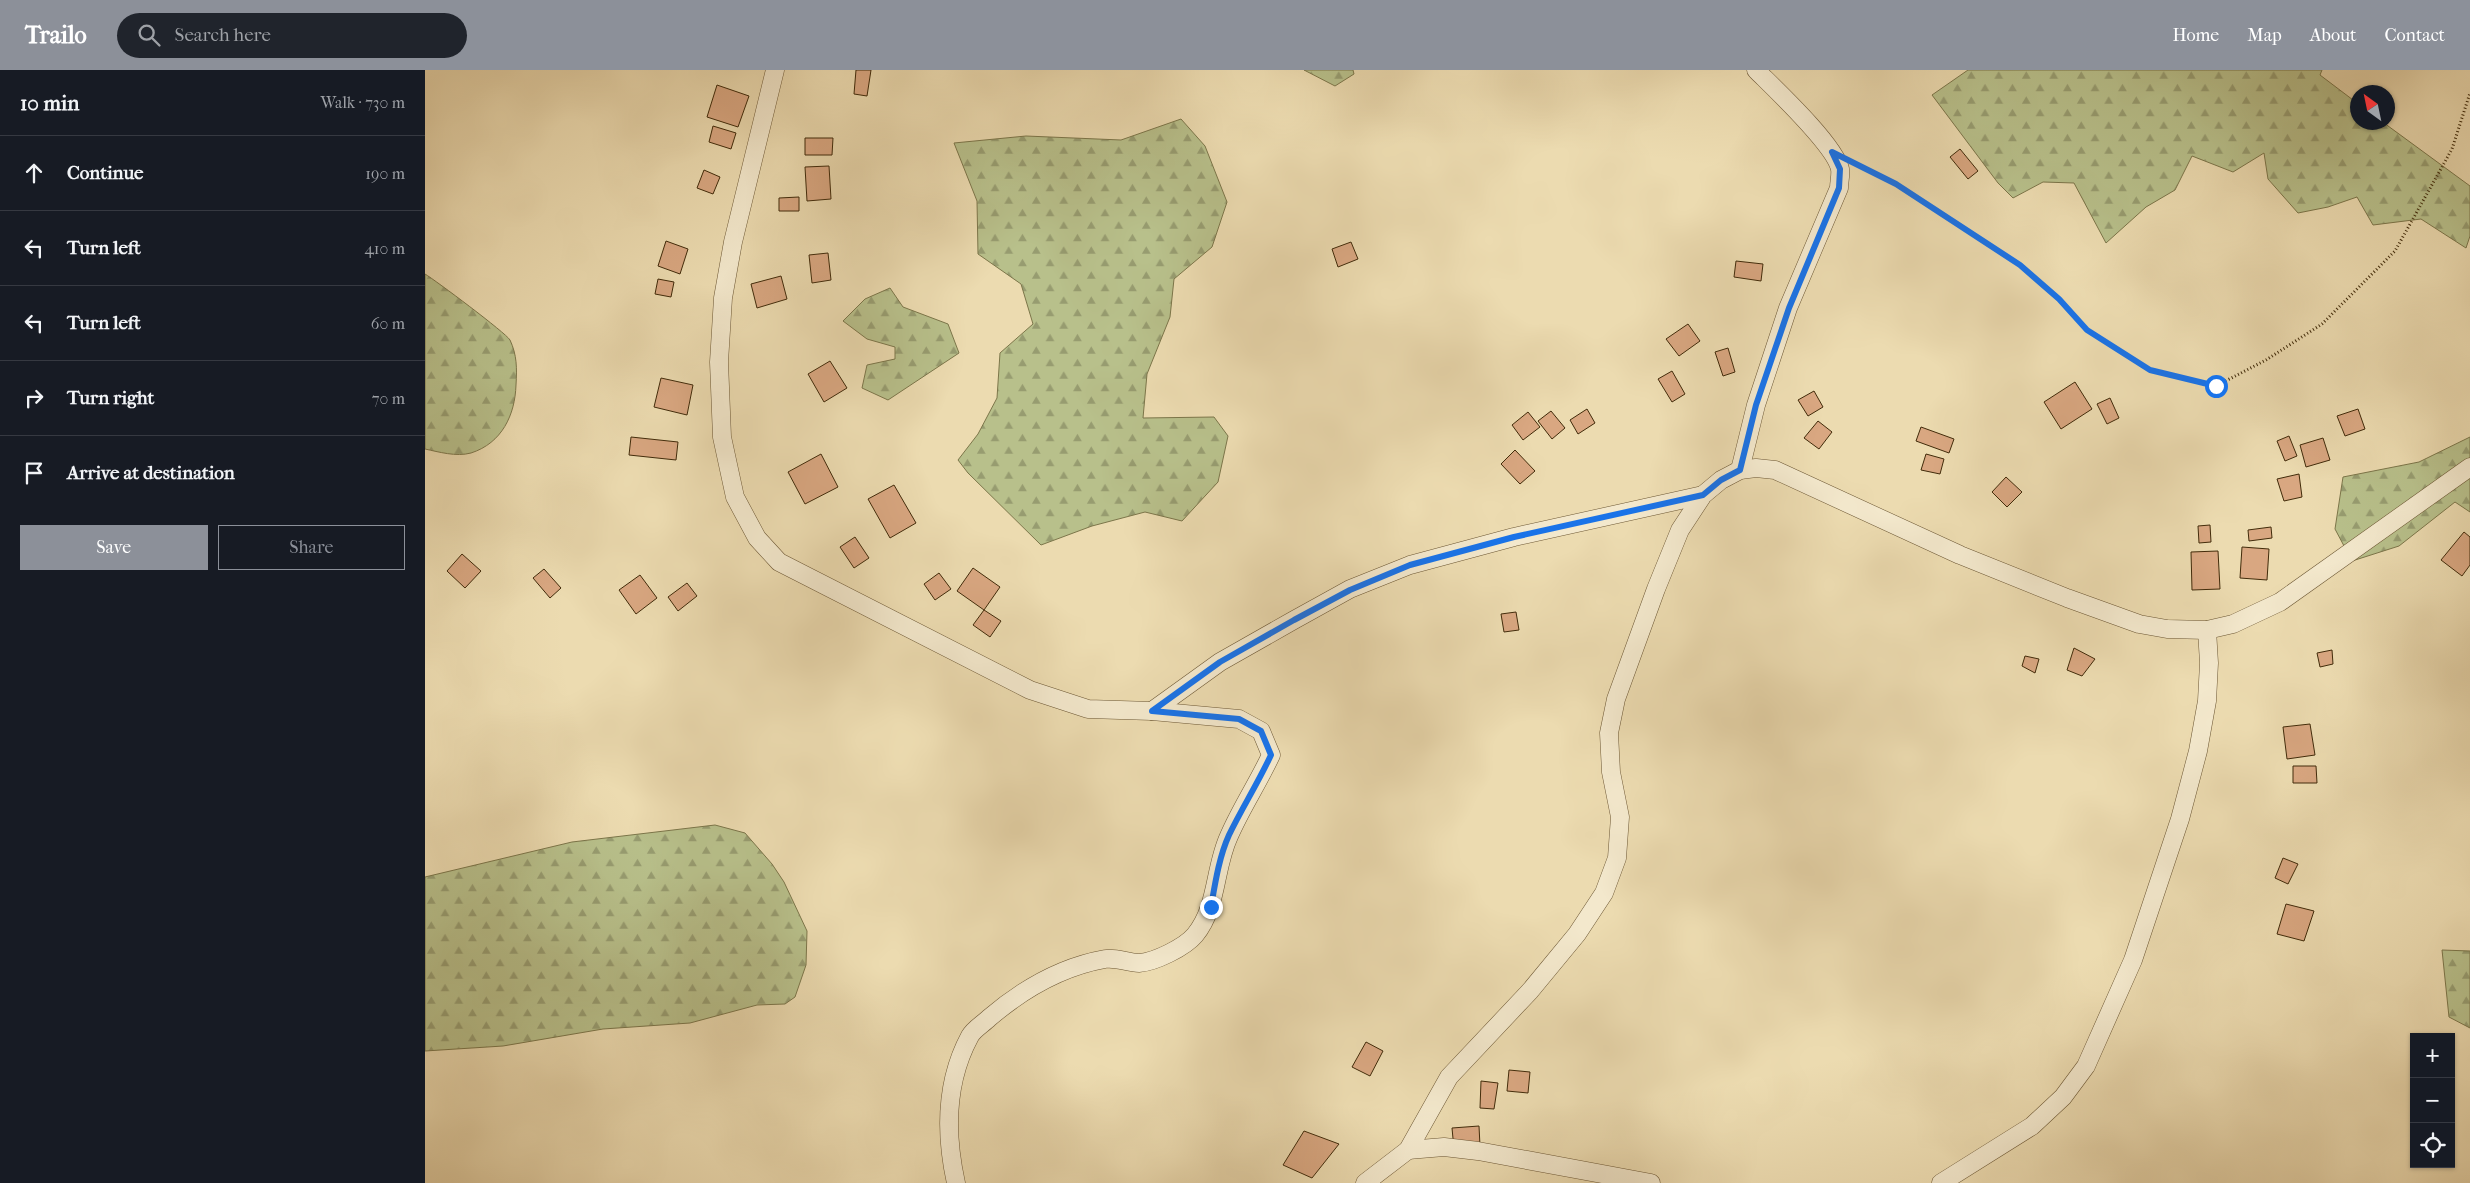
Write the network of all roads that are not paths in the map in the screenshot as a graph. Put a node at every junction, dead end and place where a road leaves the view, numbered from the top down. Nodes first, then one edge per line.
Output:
1 (775, 70) edge
2 (1756, 70) edge
3 (2470, 467) edge
4 (1740, 470) junction
5 (1703, 495) junction
6 (2207, 630) junction
7 (1152, 711) junction
8 (1408, 1150) junction
9 (956, 1183) edge
10 (1365, 1183) edge
11 (1651, 1183) edge
12 (1941, 1183) edge

1 - 7 street
2 - 4 street
3 - 6 street
4 - 5 street
4 - 6 street
5 - 7 street
5 - 8 street
6 - 12 street
7 - 9 street
8 - 10 street
8 - 11 street

